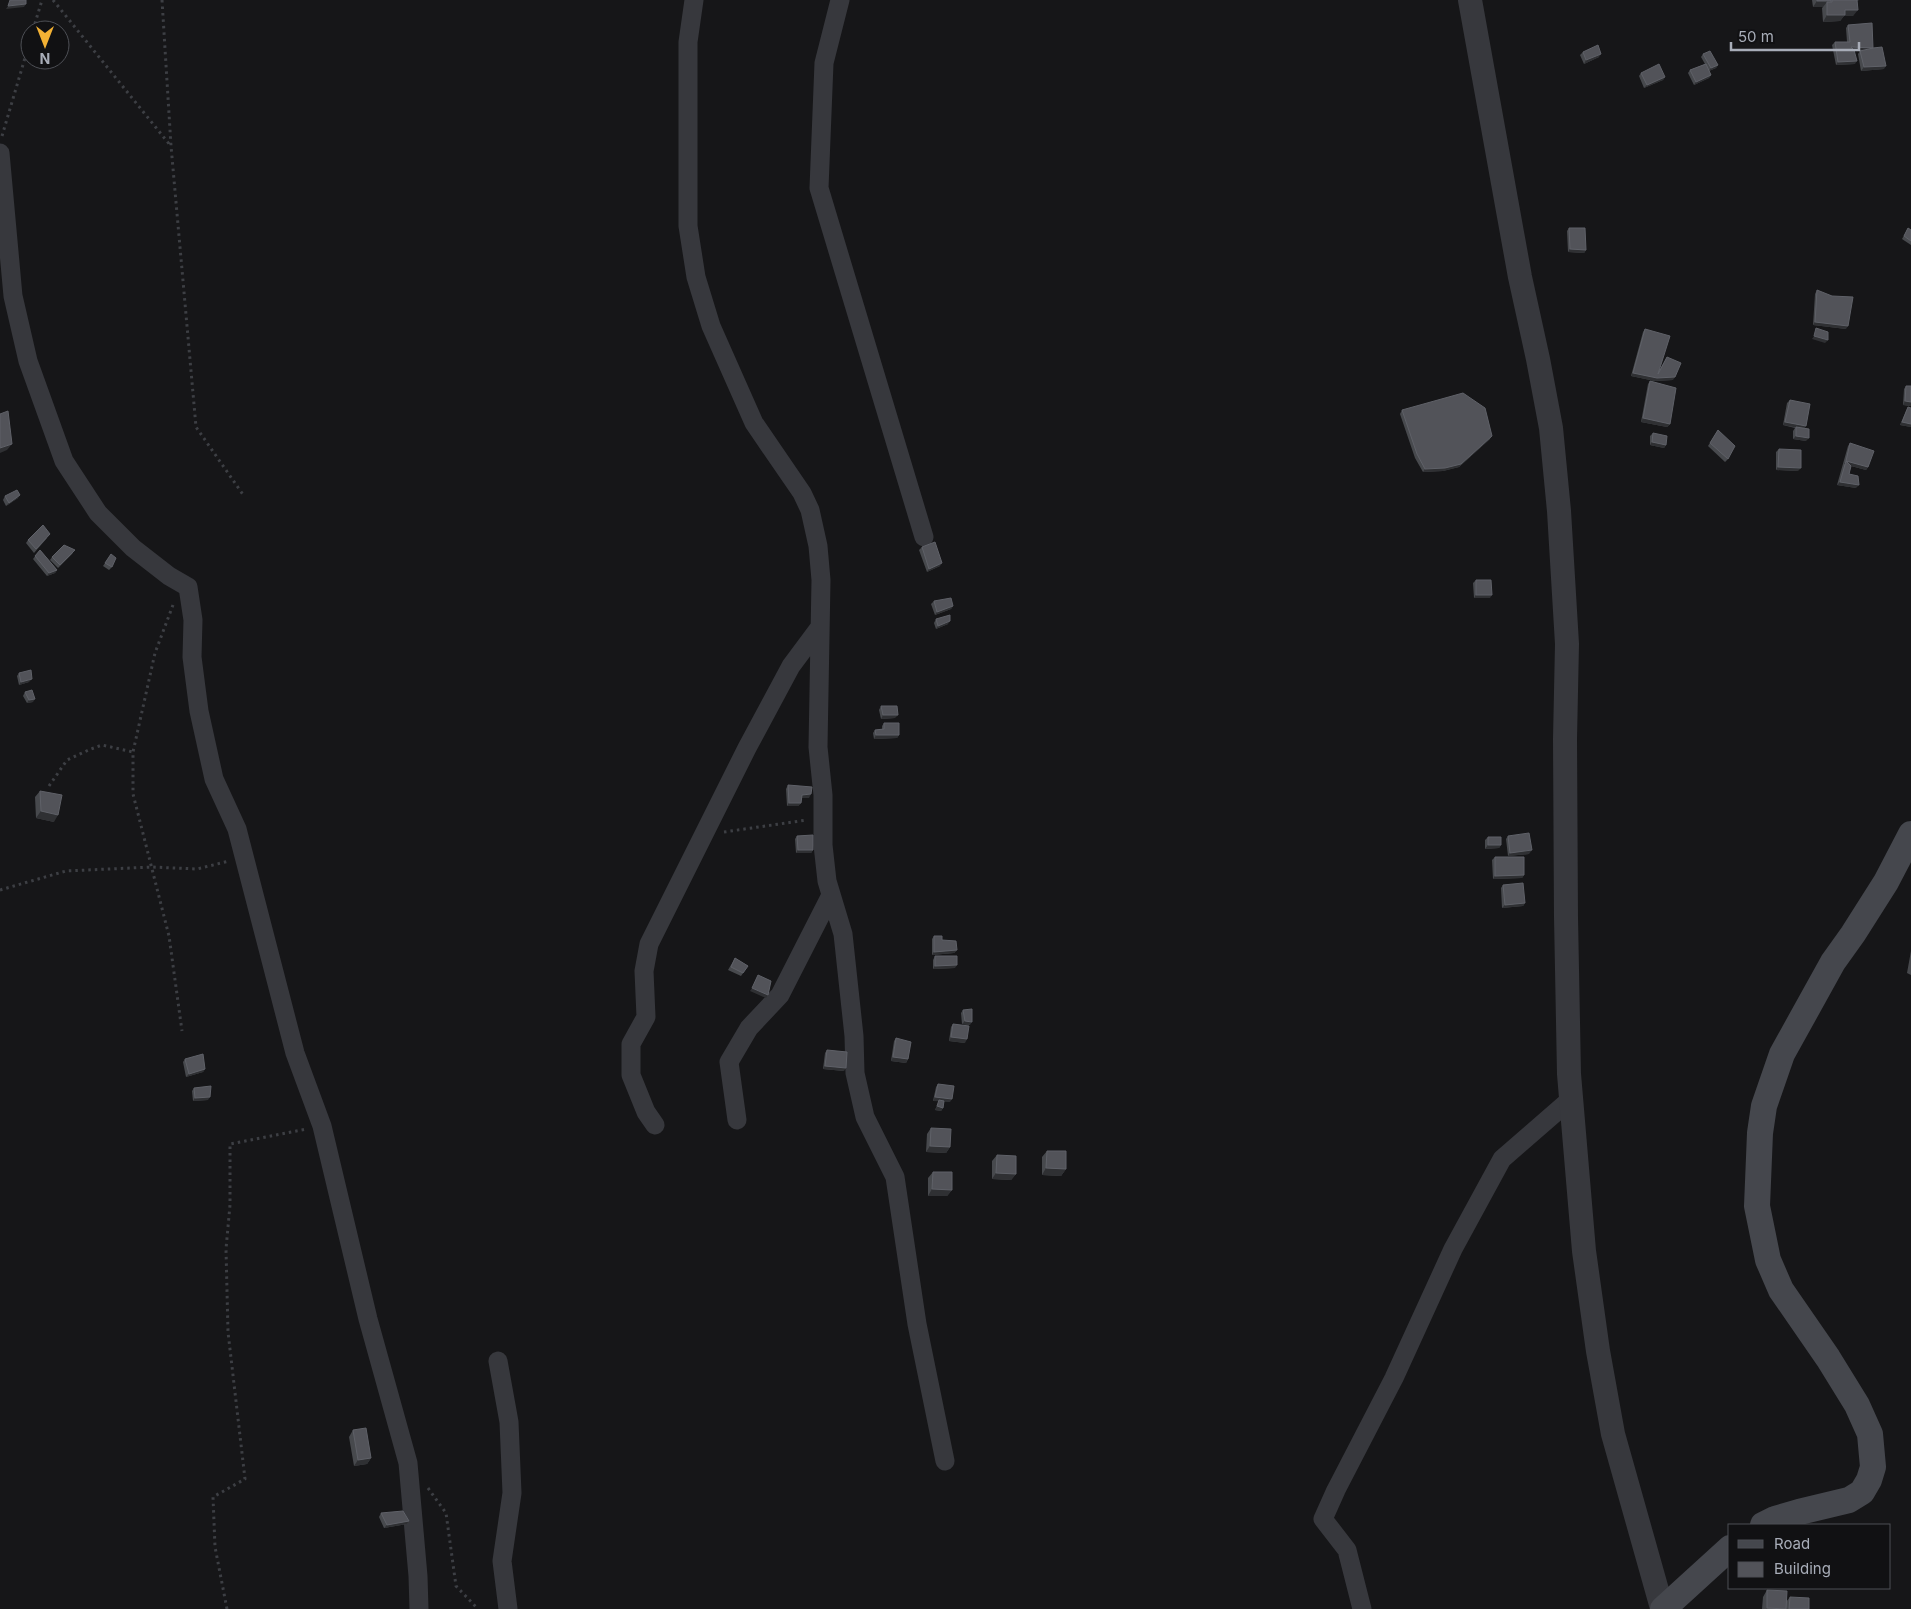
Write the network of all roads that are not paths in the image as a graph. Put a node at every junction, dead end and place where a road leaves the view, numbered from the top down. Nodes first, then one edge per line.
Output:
1 (694, 0) edge
2 (840, 0) edge
3 (1470, 0) edge
4 (0, 153) edge
5 (924, 536) dead end
6 (820, 627) junction
7 (1911, 834) edge
8 (831, 894) junction
9 (1571, 1099) junction
10 (737, 1120) dead end
11 (655, 1124) dead end
12 (498, 1361) dead end
13 (944, 1460) dead end
14 (1765, 1524) edge
15 (1728, 1550) edge
16 (419, 1609) edge
17 (508, 1609) edge
18 (1362, 1609) edge
19 (1662, 1609) edge

1 - 6 street
2 - 5 street
3 - 9 street
4 - 16 street
6 - 8 street
6 - 11 street
7 - 14 main road
8 - 10 street
8 - 13 street
9 - 18 street
9 - 19 street
12 - 17 street
15 - 19 main road

